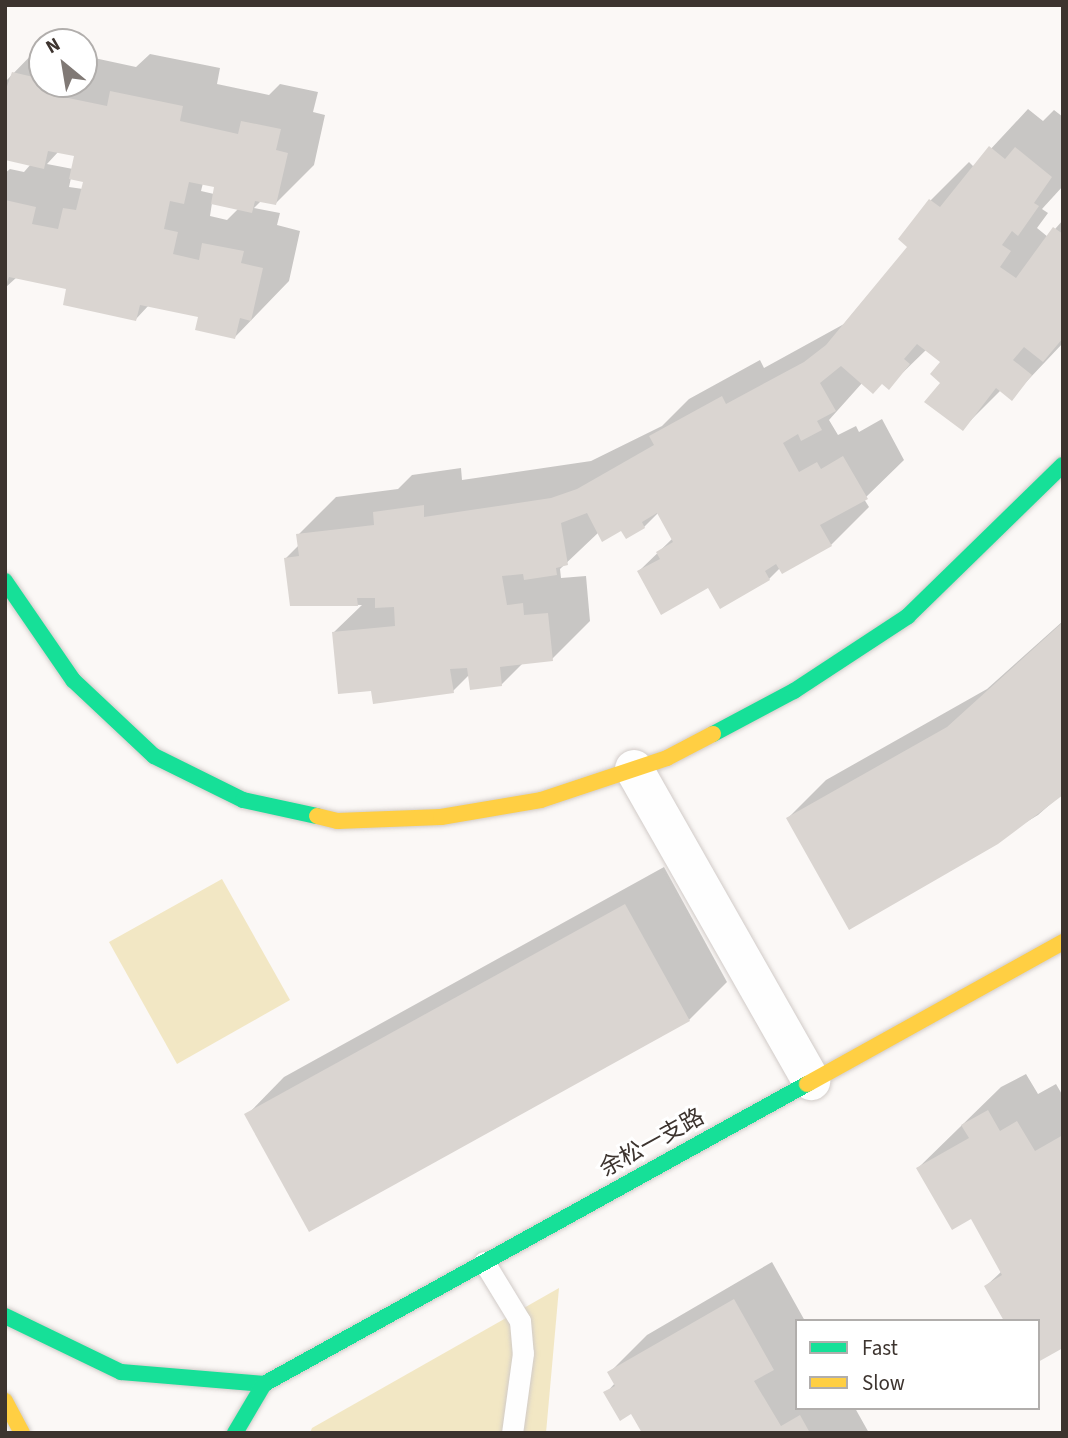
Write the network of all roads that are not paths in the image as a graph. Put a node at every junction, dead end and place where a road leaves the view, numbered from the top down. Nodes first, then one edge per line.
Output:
1 (1063, 465) edge
2 (5, 581) edge
3 (634, 769) junction
4 (1063, 942) edge
5 (811, 1081) junction
6 (484, 1262) junction
7 (5, 1316) edge
8 (264, 1384) junction
9 (5, 1401) edge
10 (22, 1433) edge
11 (235, 1433) edge
12 (512, 1433) edge

1 - 3 main road
2 - 3 main road
3 - 5 street
4 - 5 main road, 余松一支路
5 - 6 main road, 余松一支路
6 - 8 main road, 余松一支路
6 - 12 lane
7 - 8 main road
8 - 11 main road
9 - 10 main road

